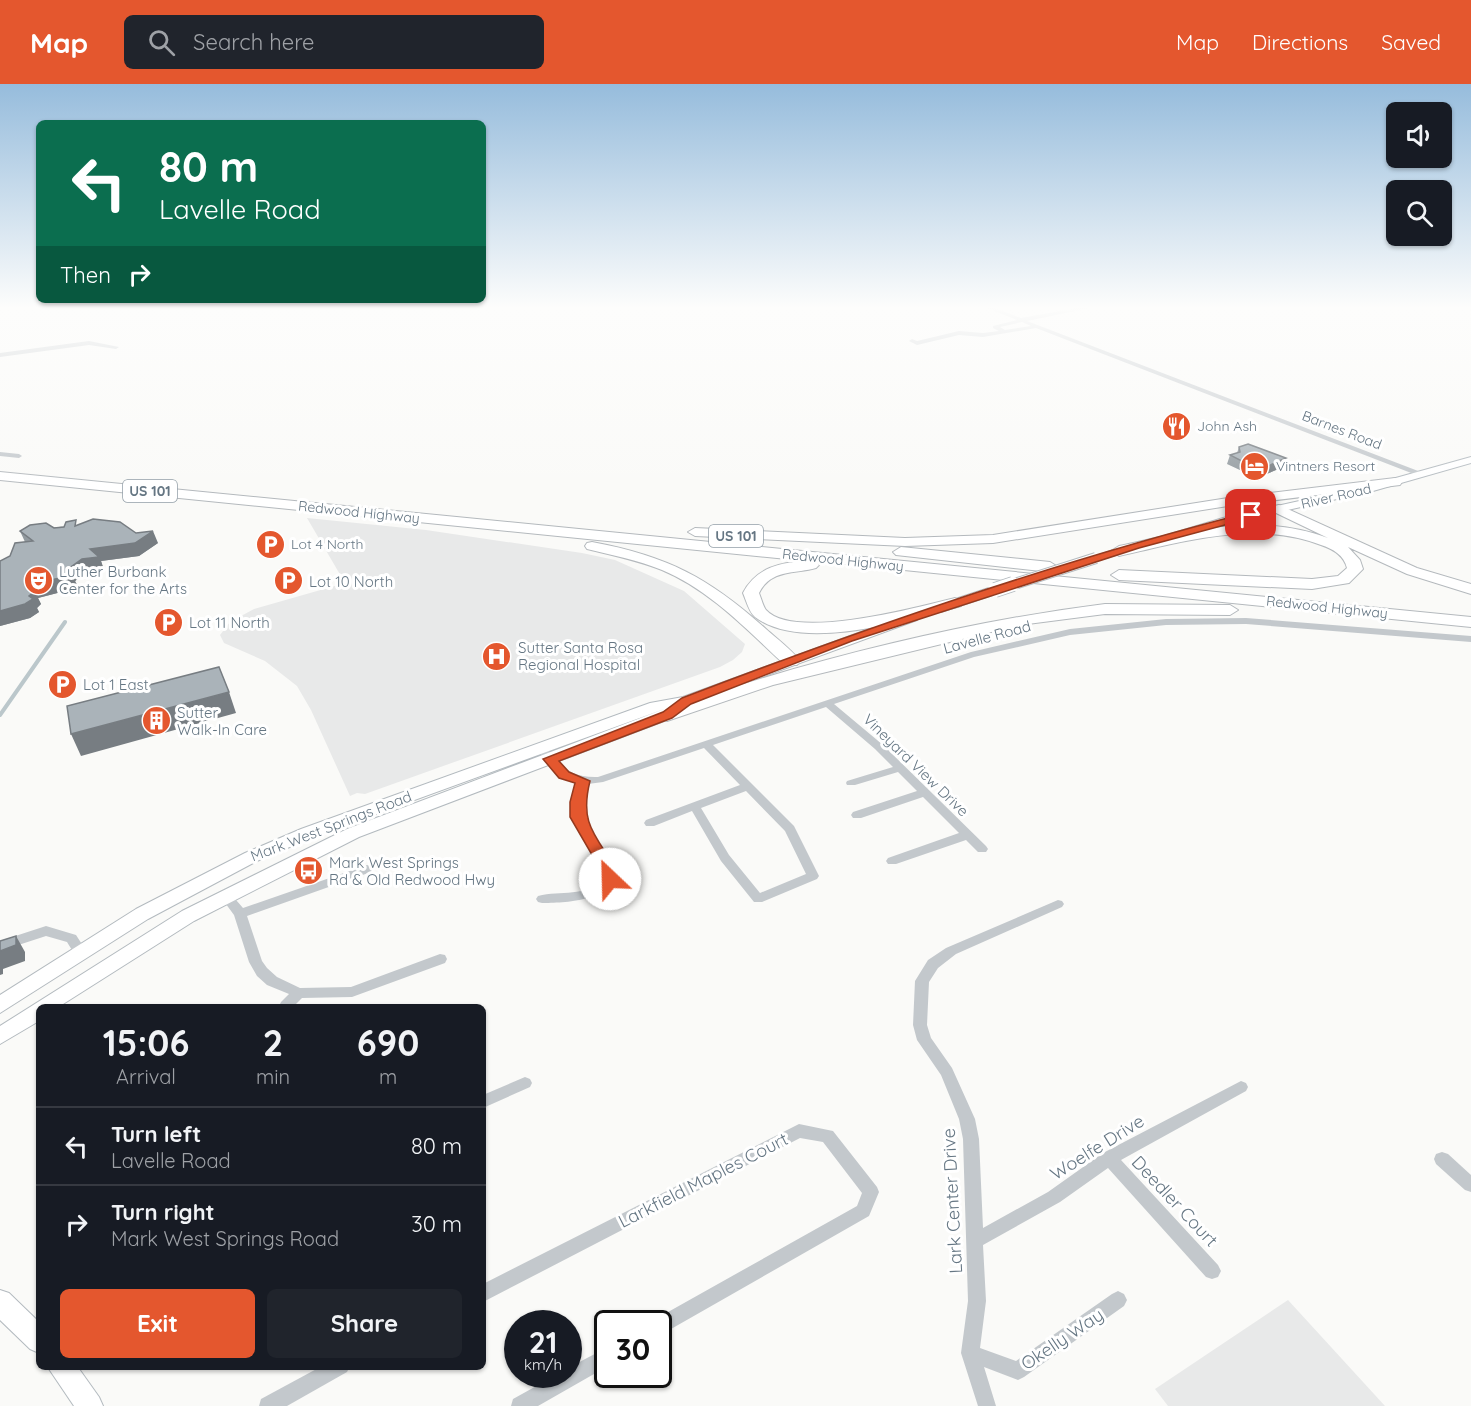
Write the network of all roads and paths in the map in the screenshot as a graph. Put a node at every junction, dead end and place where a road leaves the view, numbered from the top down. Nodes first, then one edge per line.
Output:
1 (1144, 368) edge
2 (0, 454) edge
3 (20, 456) dead end
4 (1471, 460) edge
5 (0, 465) edge
6 (1422, 474) junction
7 (0, 476) edge
8 (1395, 482) junction
9 (1279, 509) junction
10 (375, 513) junction
11 (695, 532) junction
12 (1119, 551) junction
13 (1096, 558) joint
14 (978, 573) junction
15 (1119, 575) junction
16 (1471, 589) edge
17 (955, 603) junction
18 (1471, 609) edge
19 (1471, 623) edge
20 (1471, 639) edge
21 (791, 661) junction
22 (687, 701) junction
23 (828, 704) junction
24 (667, 715) junction
25 (707, 744) junction
26 (545, 754) junction
27 (900, 768) junction
28 (583, 781) junction
29 (851, 783) dead end
30 (746, 787) junction
31 (924, 793) junction
32 (694, 806) junction
33 (857, 815) dead end
34 (650, 823) dead end
35 (967, 835) junction
36 (982, 849) dead end
37 (892, 861) dead end
38 (367, 869) dead end
39 (226, 896) junction
40 (542, 899) dead end
41 (1058, 904) dead end
42 (240, 914) junction
43 (0, 946) edge
44 (80, 952) junction
45 (440, 959) dead end
46 (299, 993) junction
47 (48, 1004) edge
48 (288, 1004) edge
49 (0, 1005) edge
50 (36, 1013) edge
51 (0, 1036) edge
52 (525, 1083) dead end
53 (1241, 1087) dead end
54 (486, 1101) edge
55 (1109, 1158) junction
56 (1442, 1159) dead end
57 (1471, 1185) edge
58 (975, 1241) junction
59 (1212, 1270) dead end
60 (486, 1291) edge
61 (1118, 1300) dead end
62 (0, 1302) edge
63 (672, 1319) edge
64 (36, 1331) edge
65 (970, 1353) junction
66 (594, 1364) edge
67 (63, 1370) edge
68 (334, 1370) edge
69 (90, 1406) edge
70 (268, 1406) edge
71 (520, 1406) edge
72 (987, 1406) edge

1 - 6 street, Barnes Road
2 - 3 street
4 - 6 main road, River Road
5 - 11 highway, Redwood Highway / US 101
6 - 8 main road, River Road
7 - 10 highway, Redwood Highway / US 101
8 - 9 main road, River Road
8 - 11 highway
9 - 12 main road, River Road
9 - 16 highway
10 - 14 highway, Redwood Highway / US 101
10 - 21 highway
11 - 15 highway, Redwood Highway / US 101
12 - 13 main road, River Road
12 - 15 highway
13 - 17 main road, Mark West Springs Road, bridge
14 - 17 highway
14 - 19 highway, Redwood Highway / US 101
15 - 18 highway, Redwood Highway / US 101
17 - 21 main road, Mark West Springs Road
19 - 24 highway
20 - 23 street, Lavelle Road
21 - 22 main road, Mark West Springs Road
22 - 24 main road, Mark West Springs Road
22 - 26 main road, Mark West Springs Road
23 - 25 street, Lavelle Road
23 - 27 street, Vineyard View Drive
24 - 26 main road, Mark West Springs Road
25 - 28 street, Lavelle Road
25 - 30 street
26 - 28 street
26 - 39 main road, Mark West Springs Road
26 - 44 main road, Mark West Springs Road
27 - 29 street
27 - 31 street, Vineyard View Drive
28 - 40 street
30 - 32 street
30 - 32 street
31 - 33 street
31 - 35 street, Vineyard View Drive
32 - 34 street
35 - 36 street, Vineyard View Drive
35 - 37 street
38 - 42 street
39 - 42 street
39 - 47 main road, Mark West Springs Road
41 - 58 street, Lark Center Drive
42 - 46 street
43 - 44 street
44 - 49 main road, Mark West Springs Road
45 - 46 street
46 - 48 street
50 - 51 main road
52 - 54 street
53 - 55 street, Woelfe Drive
55 - 58 street, Woelfe Drive
55 - 59 street, Deedler Court
56 - 57 street
58 - 65 street, Lark Center Drive
60 - 63 street, Larkfield Maples Court
61 - 65 street, Okelly Way
62 - 64 main road
65 - 72 street, Lark Center Drive
66 - 71 street
67 - 69 main road
68 - 70 street

